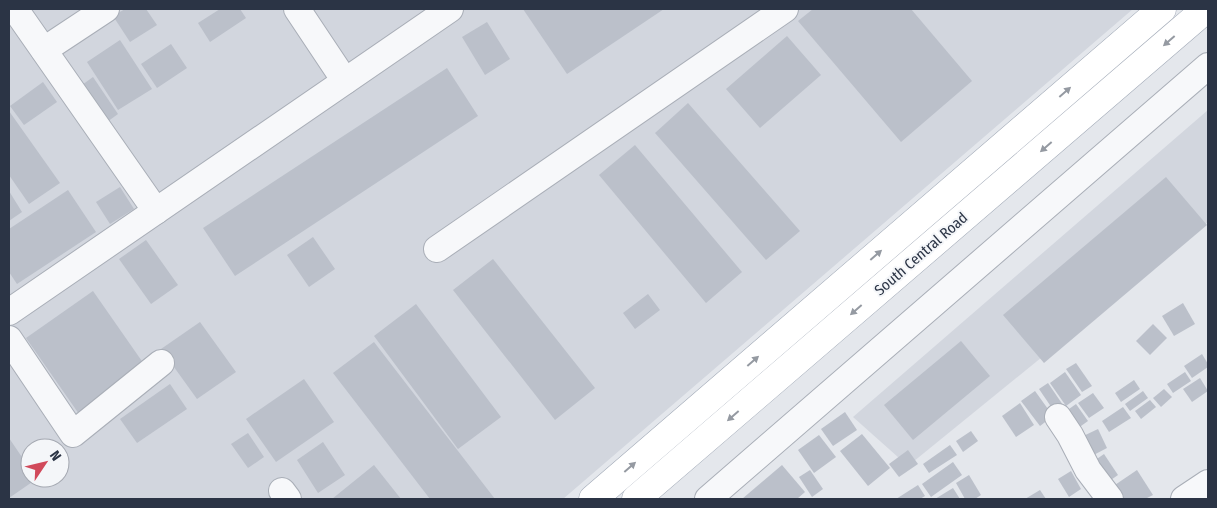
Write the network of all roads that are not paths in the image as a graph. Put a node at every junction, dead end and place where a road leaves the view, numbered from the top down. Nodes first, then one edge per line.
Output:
1 (15, 9) edge
2 (106, 9) edge
3 (297, 9) edge
4 (450, 9) edge
5 (785, 9) edge
6 (1162, 9) edge
7 (1206, 9) edge
8 (44, 50) junction
9 (1208, 66) edge
10 (345, 81) junction
11 (989, 158) junction
12 (1007, 180) junction
13 (156, 211) junction
14 (437, 249) dead end
15 (9, 312) edge
16 (9, 339) edge
17 (161, 363) dead end
18 (1058, 417) dead end
19 (1208, 483) edge
20 (593, 499) edge
21 (636, 499) edge
22 (708, 499) edge
23 (1110, 499) edge
24 (1184, 499) edge

1 - 8 street
2 - 8 street
3 - 10 street
4 - 10 street
5 - 14 street
11 -> 6 main road, South Central Road
7 -> 12 main road, South Central Road
8 - 13 street
9 - 22 street
10 - 13 street
11 - 12 main road
20 -> 11 main road, South Central Road
12 -> 21 main road, South Central Road
13 - 15 street
16 - 17 street
18 - 23 street
19 - 24 street

